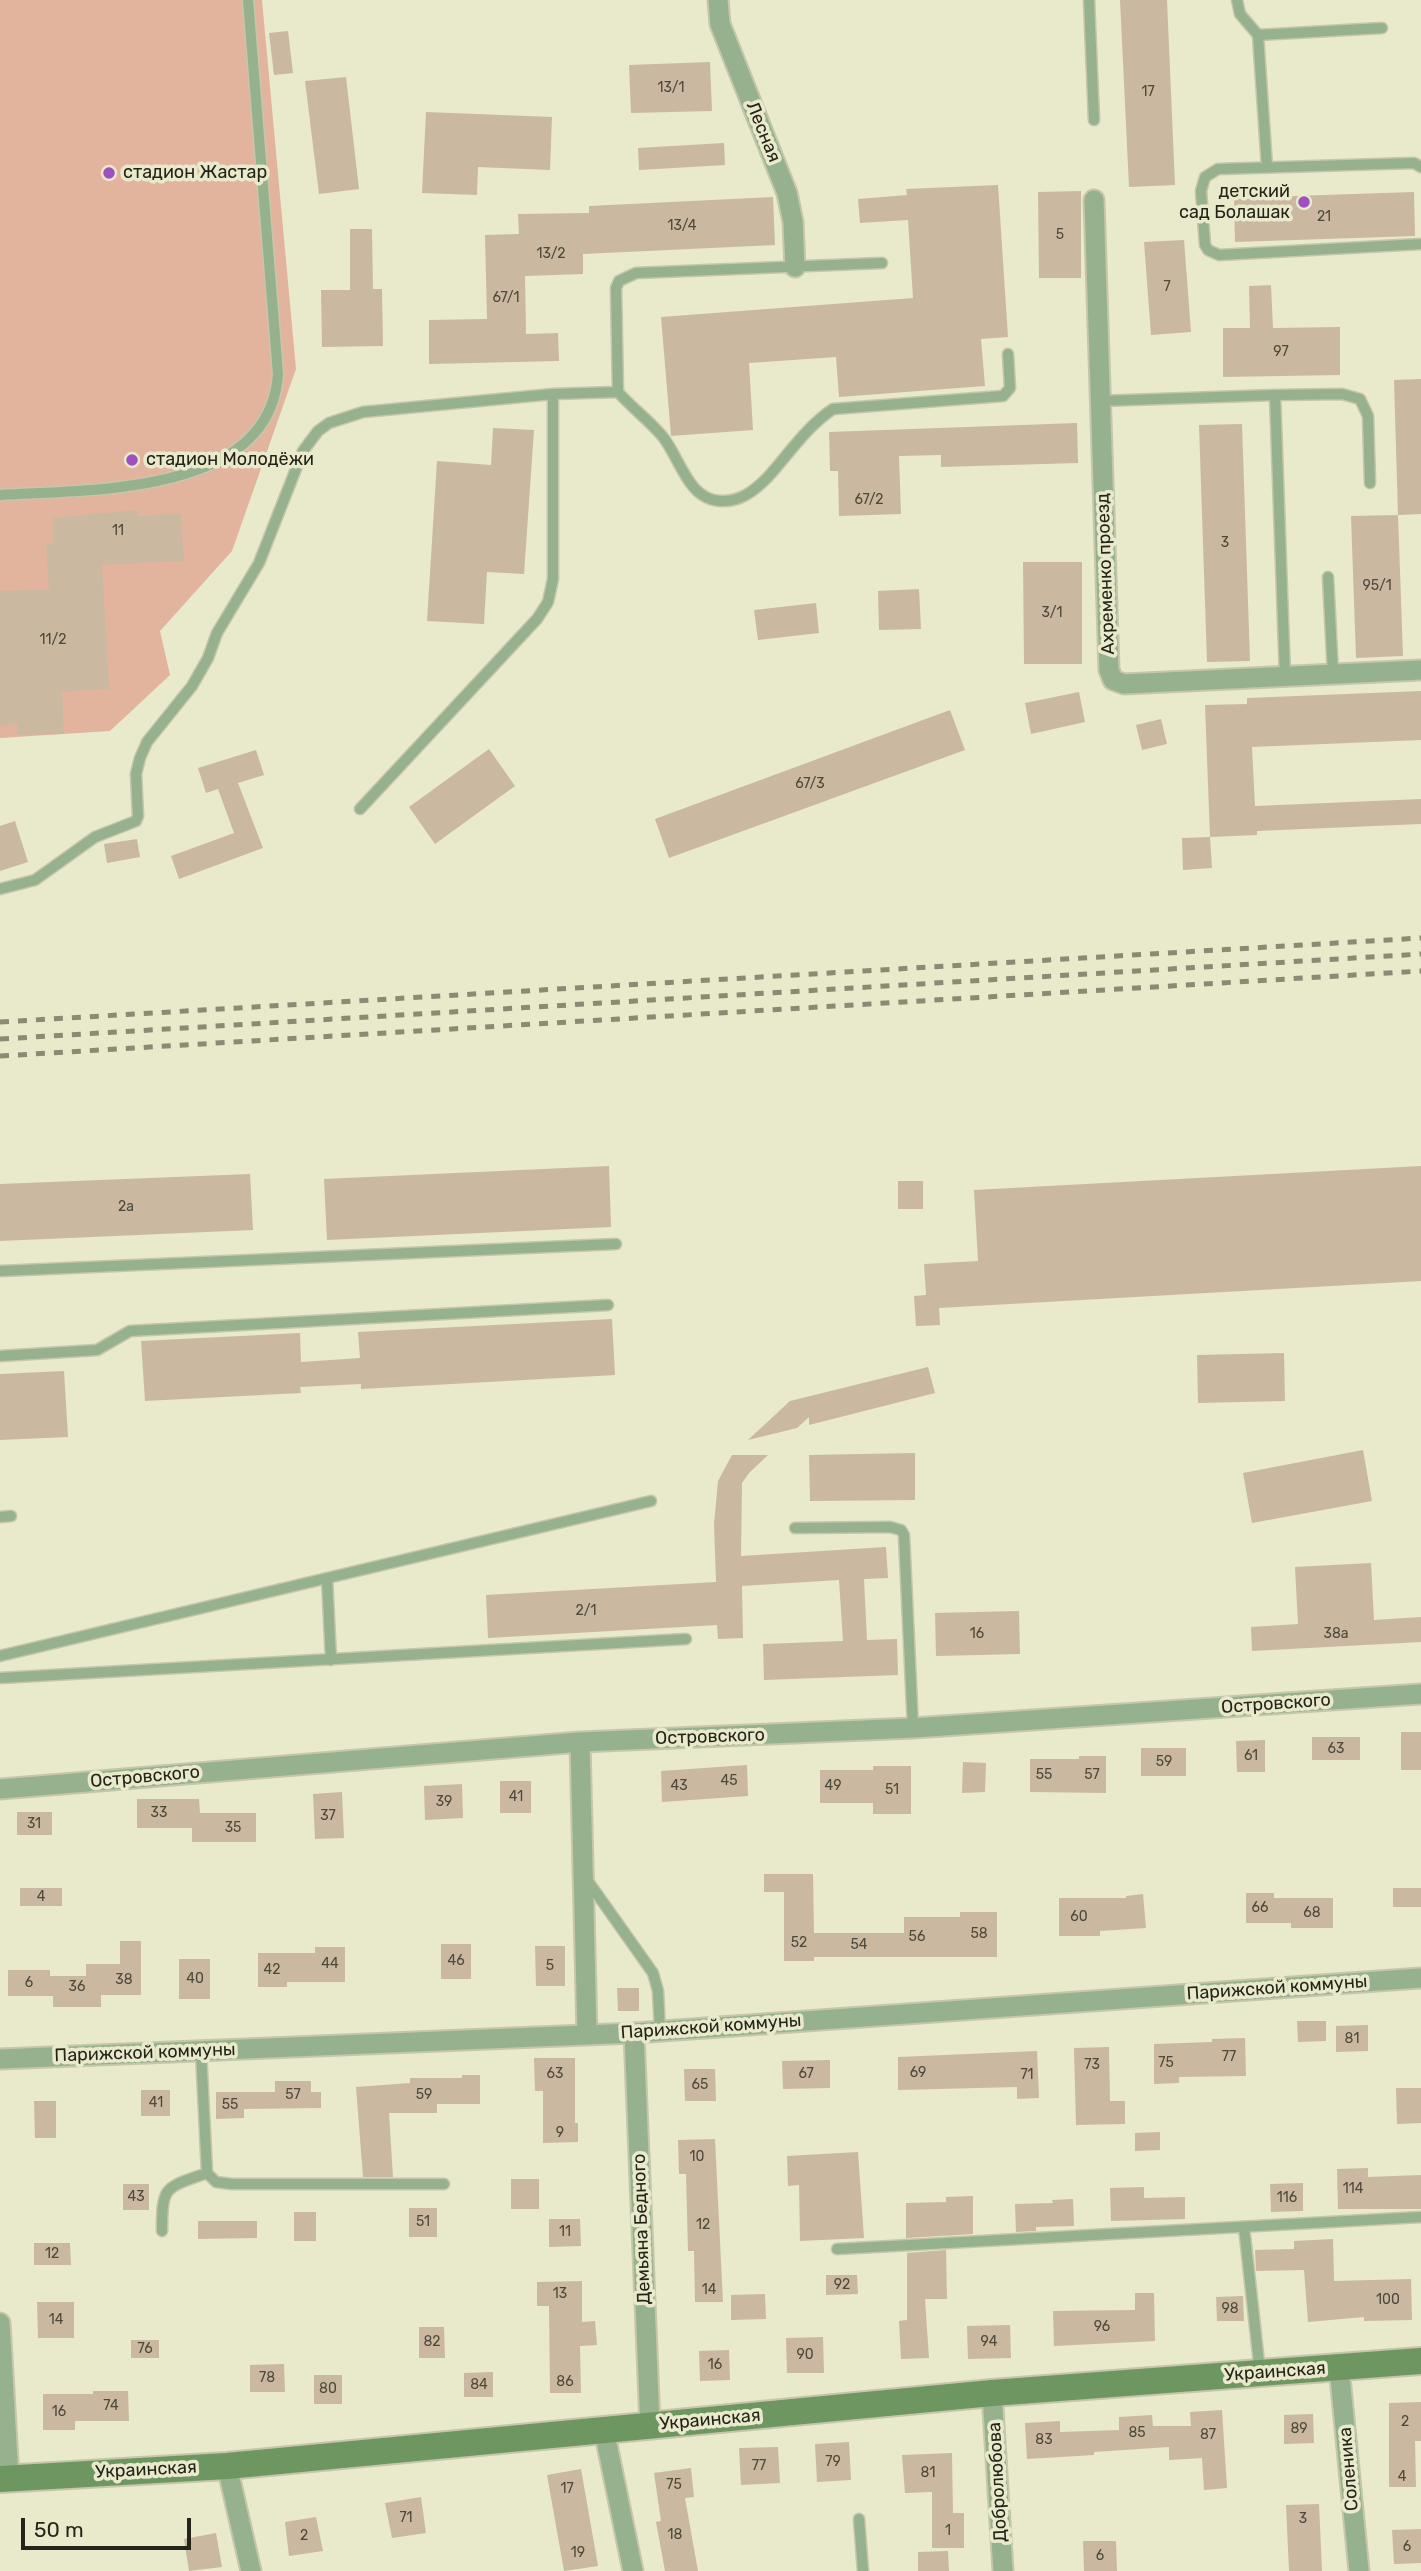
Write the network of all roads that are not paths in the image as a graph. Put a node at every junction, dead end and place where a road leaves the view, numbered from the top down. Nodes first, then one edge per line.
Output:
1 (248, 0) edge
2 (718, 0) edge
3 (1090, 0) edge
4 (1237, 0) edge
5 (1382, 28) dead end
6 (1258, 35) junction
7 (1094, 120) dead end
8 (1267, 167) junction
9 (1421, 167) edge
10 (1094, 200) dead end
11 (1421, 244) edge
12 (882, 263) dead end
13 (795, 267) junction
14 (1008, 354) dead end
15 (618, 392) junction
16 (553, 394) junction
17 (1275, 396) junction
18 (1100, 401) junction
19 (1370, 483) dead end
20 (0, 495) edge
21 (1328, 577) dead end
22 (1421, 670) edge
23 (1333, 674) junction
24 (1285, 676) junction
25 (360, 809) dead end
26 (0, 889) edge
27 (616, 1244) dead end
28 (0, 1271) edge
29 (608, 1305) dead end
30 (0, 1356) edge
31 (650, 1501) dead end
32 (795, 1528) dead end
33 (327, 1578) junction
34 (685, 1639) dead end
35 (0, 1656) edge
36 (331, 1660) junction
37 (0, 1678) edge
38 (1421, 1694) edge
39 (913, 1728) junction
40 (580, 1742) junction
41 (0, 1789) edge
42 (583, 1874) junction
43 (1421, 1978) edge
44 (660, 2031) junction
45 (634, 2033) junction
46 (587, 2035) junction
47 (201, 2051) junction
48 (0, 2059) edge
49 (207, 2174) junction
50 (444, 2184) dead end
51 (1421, 2217) edge
52 (1244, 2227) junction
53 (162, 2231) dead end
54 (837, 2249) dead end
55 (0, 2323) edge
56 (1421, 2361) edge
57 (1339, 2367) junction
58 (1261, 2373) junction
59 (992, 2393) junction
60 (650, 2425) junction
61 (604, 2430) junction
62 (227, 2466) junction
63 (4, 2479) edge
64 (859, 2519) dead end
65 (251, 2571) edge
66 (633, 2571) edge
67 (863, 2571) edge
68 (1003, 2571) edge
69 (1359, 2571) edge

1 - 20 lane
2 - 13 street, Лесная
3 - 7 lane
4 - 6 lane
5 - 6 lane
6 - 8 lane
8 - 9 lane
8 - 11 lane
10 - 18 street, Ахременко проезд
12 - 13 lane
13 - 15 lane
14 - 15 lane
15 - 16 lane
16 - 25 lane
16 - 26 lane
17 - 18 lane
17 - 19 lane
17 - 24 lane
18 - 24 street, Ахременко проезд
21 - 23 lane
22 - 23 street, Ахременко проезд
23 - 24 street, Ахременко проезд
27 - 28 lane
29 - 30 lane
31 - 33 lane
32 - 39 lane
33 - 35 lane
33 - 36 lane
34 - 36 lane
36 - 37 lane
38 - 39 street, Островского
39 - 40 street, Островского
40 - 41 street, Островского
40 - 42 street
42 - 44 lane
42 - 46 street
43 - 44 street, Парижской коммуны
44 - 45 street, Парижской коммуны
45 - 46 street, Парижской коммуны
45 - 60 street, Демьяна Бедного
46 - 47 street, Парижской коммуны
47 - 48 street, Парижской коммуны
47 - 49 lane
49 - 50 lane
49 - 53 lane
51 - 52 lane
52 - 54 lane
52 - 58 lane
55 - 63 street
56 - 57 street, Украинская
57 - 58 street, Украинская
57 - 69 street, Соленика
58 - 59 street, Украинская
59 - 60 street, Украинская
59 - 68 street, Добролюбова
60 - 61 street, Украинская
61 - 62 street, Украинская
61 - 66 street
62 - 63 street, Украинская
62 - 65 street
64 - 67 lane

